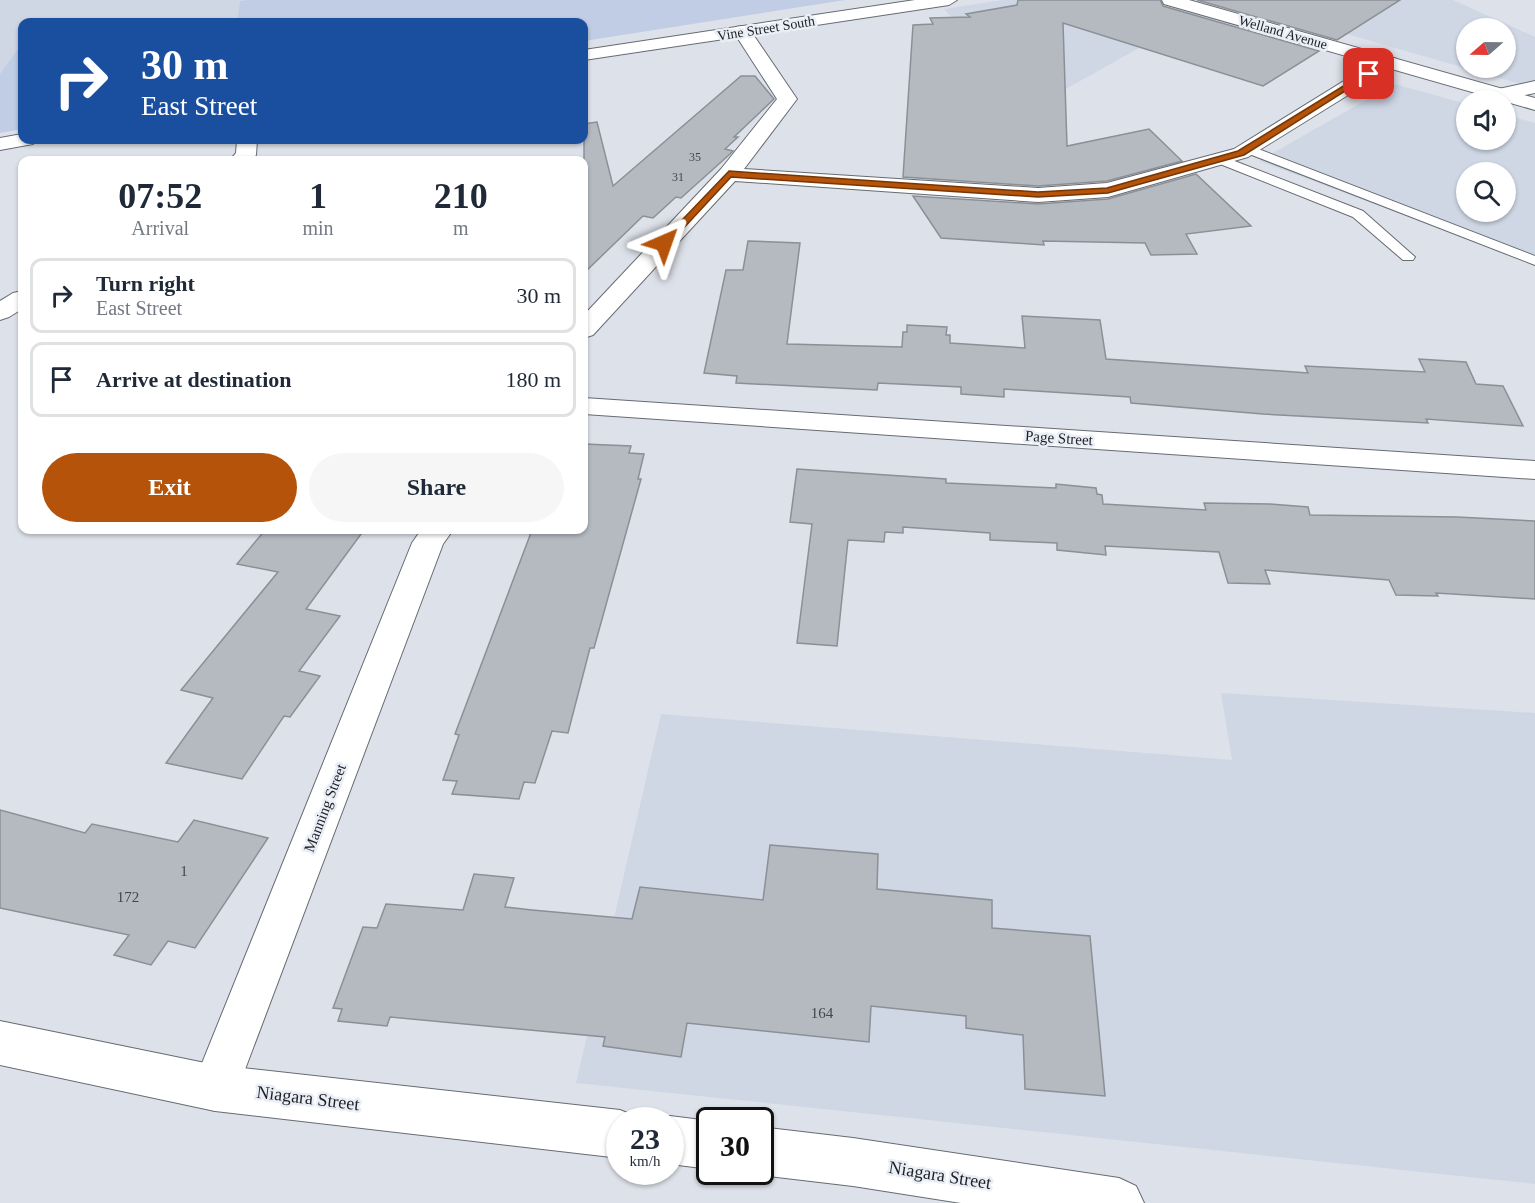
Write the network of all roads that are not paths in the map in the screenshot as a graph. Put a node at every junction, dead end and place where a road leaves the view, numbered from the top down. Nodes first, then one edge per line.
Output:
1 (949, 0) edge
2 (1170, 0) edge
3 (742, 31) junction
4 (588, 54) edge
5 (1388, 62) junction
6 (1535, 87) edge
7 (1487, 90) edge
8 (1516, 91) edge
9 (1516, 98) edge
10 (1535, 104) edge
11 (18, 141) edge
12 (0, 144) edge
13 (1248, 148) junction
14 (1219, 159) junction
15 (729, 174) junction
16 (1408, 256) dead end
17 (1535, 261) edge
18 (18, 301) edge
19 (0, 312) edge
20 (588, 326) edge
21 (588, 406) edge
22 (1535, 470) edge
23 (434, 534) edge
24 (0, 1043) edge
25 (215, 1088) junction
26 (606, 1132) edge
27 (774, 1153) edge
28 (1119, 1203) edge

1 - 3 street, Vine Street South
2 - 5 street, Welland Avenue
3 - 4 street, Vine Street South
3 - 15 street
5 - 7 street, Welland Avenue
5 - 13 street
6 - 8 street
9 - 10 street, Welland Avenue
11 - 12 street
13 - 14 street
13 - 17 lane
14 - 15 street
14 - 16 lane
15 - 20 street
18 - 19 street
21 - 22 street, Page Street
23 - 25 street, Manning Street
24 - 25 street, Niagara Street
25 - 26 street, Niagara Street
27 - 28 street, Niagara Street

